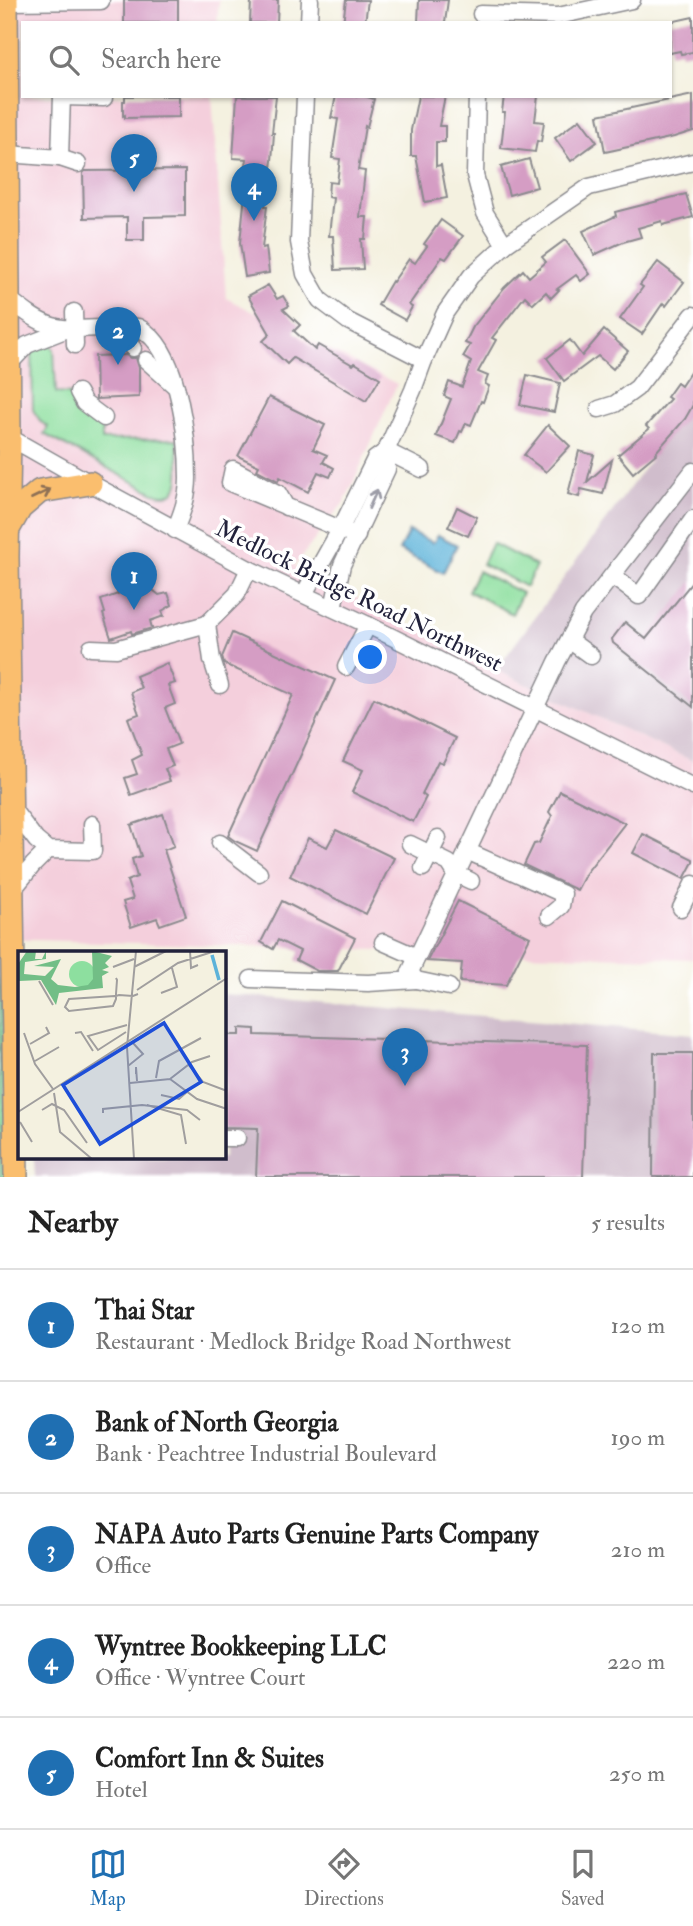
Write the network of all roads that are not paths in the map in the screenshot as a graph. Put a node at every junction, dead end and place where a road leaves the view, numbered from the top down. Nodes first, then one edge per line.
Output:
1 (310, 0) edge
2 (632, 0) edge
3 (6, 1) edge
4 (62, 1) edge
5 (101, 1) edge
6 (481, 12) edge
7 (309, 21) edge
8 (62, 98) edge
9 (305, 98) edge
10 (477, 98) edge
11 (8, 154) junction
12 (60, 158) junction
13 (693, 162) edge
14 (78, 164) dead end
15 (505, 245) junction
16 (8, 298) junction
17 (74, 312) dead end
18 (693, 315) edge
19 (110, 328) junction
20 (71, 335) junction
21 (133, 348) dead end
22 (146, 360) dead end
23 (424, 360) junction
24 (9, 364) junction
25 (176, 387) junction
26 (78, 392) dead end
27 (599, 409) dead end
28 (104, 418) dead end
29 (9, 438) junction
30 (386, 451) junction
31 (422, 469) dead end
32 (693, 471) edge
33 (90, 484) junction
34 (286, 506) dead end
35 (693, 519) edge
36 (341, 528) junction
37 (8, 529) junction
38 (175, 530) junction
39 (356, 536) junction
40 (249, 569) junction
41 (612, 576) junction
42 (304, 594) junction
43 (207, 600) dead end
44 (222, 608) junction
45 (333, 608) junction
46 (207, 624) junction
47 (368, 625) junction
48 (569, 640) junction
49 (91, 648) dead end
50 (591, 656) dead end
51 (346, 667) dead end
52 (220, 685) dead end
53 (536, 708) junction
54 (693, 788) edge
55 (9, 805) junction
56 (92, 824) dead end
57 (438, 838) dead end
58 (220, 844) dead end
59 (410, 844) dead end
60 (48, 850) junction
61 (467, 851) junction
62 (426, 861) junction
63 (259, 873) dead end
64 (464, 878) junction
65 (693, 884) edge
66 (11, 892) junction
67 (681, 908) dead end
68 (549, 916) dead end
69 (383, 942) dead end
70 (417, 957) junction
71 (251, 979) dead end
72 (416, 981) junction
73 (449, 987) dead end
74 (16, 1177) edge

1 - 7 street
2 - 6 street
3 - 4 street
3 - 11 highway
4 - 5 street
8 - 12 street
9 - 23 street
10 - 15 street
11 - 12 street
11 - 16 highway
12 - 14 street
13 - 15 street
15 - 23 street
16 - 20 street
16 - 24 highway
17 - 20 street
18 - 27 street
19 - 20 street
19 - 21 street
19 - 25 street
20 - 24 street
22 - 25 street
23 - 30 street
24 - 29 highway
25 - 38 street
26 - 28 street
29 - 33 street, Medlock Bridge Road Northwest
29 - 37 highway
30 - 31 street
30 - 36 street
39 -> 30 street
32 - 41 street
37 -> 33 highway
33 - 38 street, Medlock Bridge Road Northwest
34 - 36 street
35 - 41 street
36 - 39 street
36 - 42 street
37 - 55 highway
38 - 40 street, Medlock Bridge Road Northwest
39 - 45 street
40 - 42 street, Medlock Bridge Road Northwest
40 - 44 street
41 - 48 street
42 - 45 street, Medlock Bridge Road Northwest
43 - 44 street
44 - 46 street
45 - 47 street, Medlock Bridge Road Northwest
46 - 49 street
46 - 52 street
47 - 51 street
47 - 53 street, Medlock Bridge Road Northwest
48 - 50 street
48 - 53 street
53 - 54 street, Medlock Bridge Road Northwest
53 - 61 street
55 - 60 street
55 - 66 highway
56 - 60 street
57 - 62 street
58 - 63 street
59 - 62 street
60 - 66 street
61 - 64 street
61 - 68 street
62 - 64 street
64 - 70 street
65 - 67 street
66 - 74 highway
69 - 70 street
70 - 72 street
71 - 72 street
72 - 73 street

